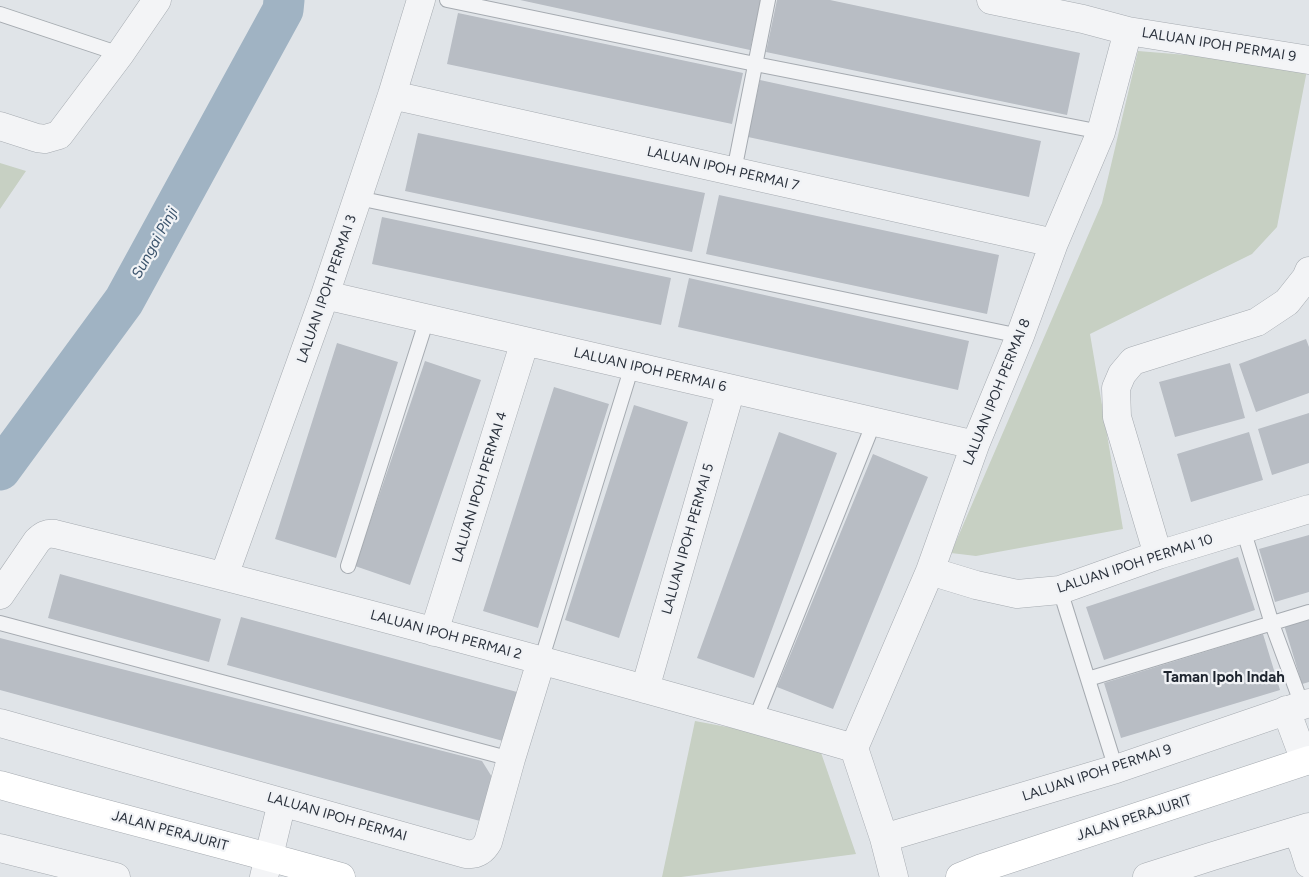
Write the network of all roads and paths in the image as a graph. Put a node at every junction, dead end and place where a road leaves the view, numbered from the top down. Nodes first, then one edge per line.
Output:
1 (157, 0) edge
2 (422, 0) edge
3 (446, 0) edge
4 (768, 0) edge
5 (991, 0) edge
6 (0, 14) edge
7 (1128, 31) junction
8 (120, 54) junction
9 (1309, 60) edge
10 (755, 64) junction
11 (392, 95) junction
12 (0, 126) edge
13 (1101, 132) junction
14 (734, 171) junction
15 (358, 198) junction
16 (1054, 243) junction
17 (1309, 271) edge
18 (325, 295) junction
19 (427, 319) junction
20 (1020, 336) junction
21 (525, 341) junction
22 (632, 366) junction
23 (731, 389) junction
24 (874, 422) junction
25 (975, 445) junction
26 (1309, 509) edge
27 (1243, 528) junction
28 (1158, 555) junction
29 (348, 566) dead end
30 (930, 570) junction
31 (224, 576) junction
32 (1060, 590) junction
33 (0, 594) edge
34 (1309, 612) edge
35 (0, 623) edge
36 (1272, 624) junction
37 (434, 632) junction
38 (541, 662) junction
39 (1088, 679) junction
40 (645, 689) junction
41 (1299, 706) edge
42 (754, 720) junction
43 (0, 722) edge
44 (854, 748) junction
45 (511, 759) junction
46 (1307, 761) edge
47 (1116, 769) junction
48 (0, 785) edge
49 (282, 802) junction
50 (1303, 829) edge
51 (884, 838) junction
52 (0, 848) edge
53 (1309, 864) edge
54 (266, 867) edge
55 (116, 877) edge
56 (341, 877) edge
57 (894, 877) edge
58 (960, 877) edge
59 (1147, 877) edge

1 - 8 street
2 - 11 street, LALUAN IPOH PERMAI 3
3 - 10 lane
4 - 10 lane
5 - 7 street, LALUAN IPOH PERMAI 9
6 - 8 lane
7 - 9 street, LALUAN IPOH PERMAI 9
7 - 13 street, LALUAN IPOH PERMAI 8
8 - 12 street
10 - 13 lane
10 - 14 lane
11 - 14 street, LALUAN IPOH PERMAI 7
11 - 15 street, LALUAN IPOH PERMAI 3
13 - 16 street, LALUAN IPOH PERMAI 8
14 - 16 street, LALUAN IPOH PERMAI 7
15 - 18 street, LALUAN IPOH PERMAI 3
15 - 20 lane
16 - 20 street, LALUAN IPOH PERMAI 8
17 - 28 street
18 - 19 street, LALUAN IPOH PERMAI 6
18 - 31 street, LALUAN IPOH PERMAI 3
19 - 21 street, LALUAN IPOH PERMAI 6
19 - 29 lane
20 - 25 street, LALUAN IPOH PERMAI 8
21 - 22 street, LALUAN IPOH PERMAI 6
21 - 37 street, LALUAN IPOH PERMAI 4
22 - 23 street, LALUAN IPOH PERMAI 6
22 - 38 lane
23 - 24 street, LALUAN IPOH PERMAI 6
23 - 40 street, LALUAN IPOH PERMAI 5
24 - 25 street, LALUAN IPOH PERMAI 6
24 - 42 lane
25 - 30 street, LALUAN IPOH PERMAI 8
26 - 27 street, LALUAN IPOH PERMAI 10
27 - 28 street, LALUAN IPOH PERMAI 10
27 - 36 lane
28 - 32 street, LALUAN IPOH PERMAI 10
30 - 32 street, LALUAN IPOH PERMAI 10
30 - 44 street, LALUAN IPOH PERMAI 8
31 - 33 street, LALUAN IPOH PERMAI 2
31 - 37 street, LALUAN IPOH PERMAI 2
32 - 39 lane
34 - 36 lane
35 - 45 lane
36 - 39 lane
36 - 41 lane
37 - 38 street, LALUAN IPOH PERMAI 2
38 - 40 street, LALUAN IPOH PERMAI 2
38 - 45 street, LALUAN IPOH PERMAI
39 - 47 lane
40 - 42 street, LALUAN IPOH PERMAI 2
41 - 46 street
41 - 47 street, LALUAN IPOH PERMAI 9
42 - 44 street, LALUAN IPOH PERMAI 2
43 - 49 street, LALUAN IPOH PERMAI
44 - 51 street
45 - 49 street, LALUAN IPOH PERMAI
46 - 58 street, JALAN PERAJURIT
47 - 51 street, LALUAN IPOH PERMAI 9
48 - 54 street, JALAN PERAJURIT
49 - 54 street
50 - 53 street
50 - 59 street
51 - 57 street
52 - 55 street
54 - 56 street, JALAN PERAJURIT

